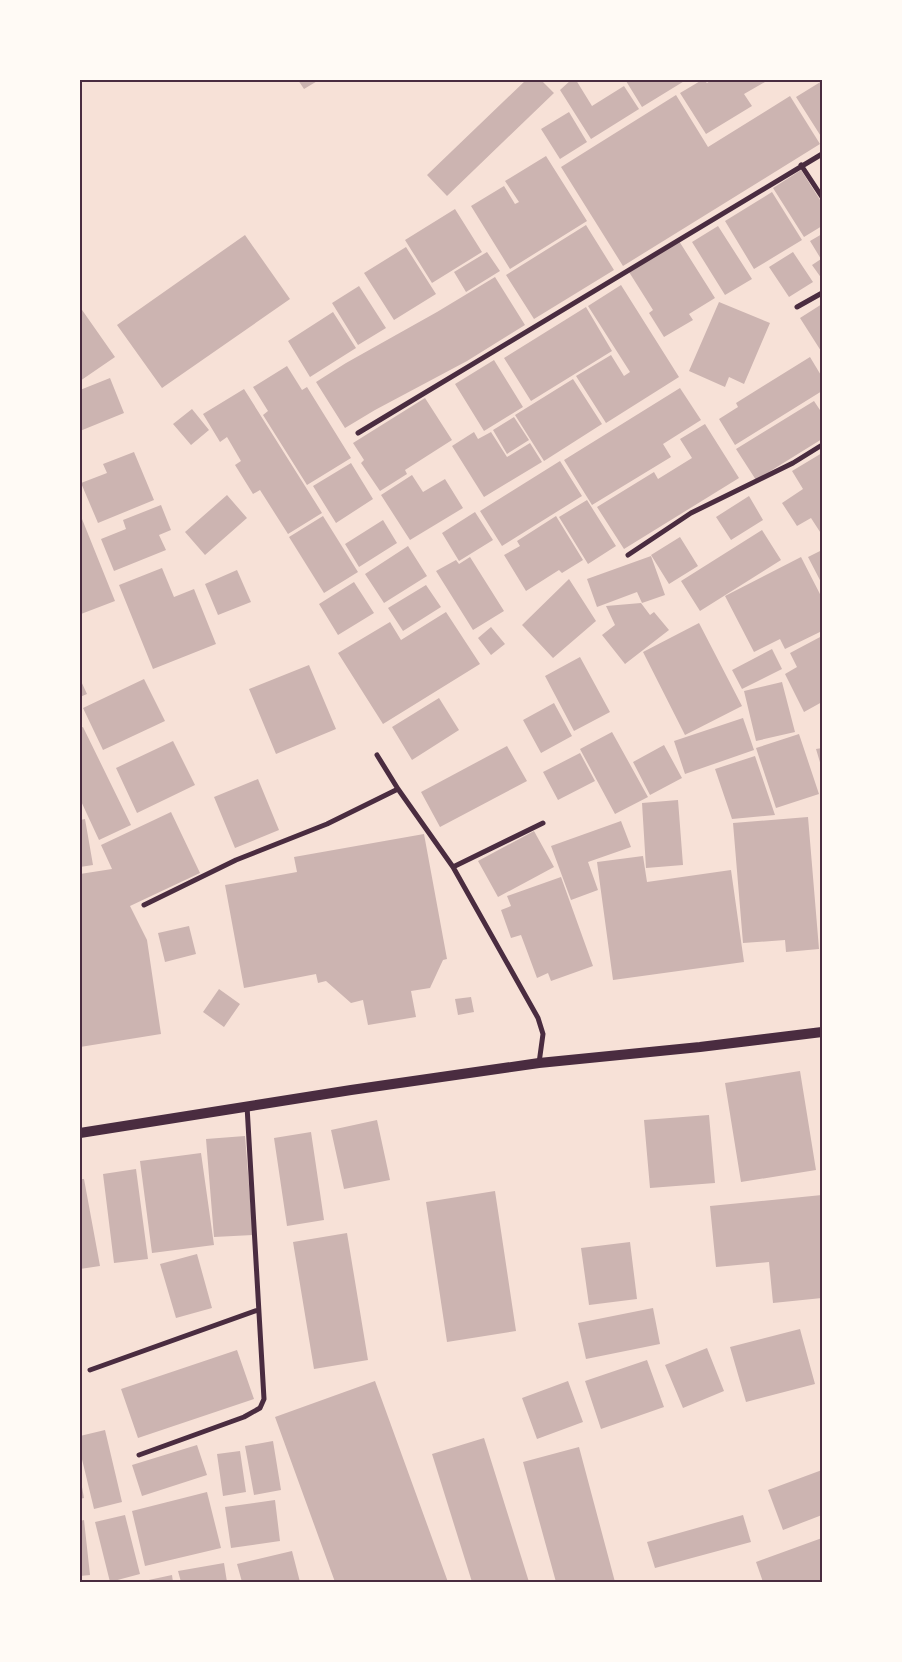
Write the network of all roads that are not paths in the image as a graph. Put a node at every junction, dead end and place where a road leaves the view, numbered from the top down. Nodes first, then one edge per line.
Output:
1 (822, 154) edge
2 (801, 165) junction
3 (822, 197) edge
4 (822, 293) edge
5 (797, 307) dead end
6 (358, 433) dead end
7 (822, 445) edge
8 (628, 555) dead end
9 (377, 755) dead end
10 (398, 789) junction
11 (543, 823) dead end
12 (452, 867) junction
13 (144, 905) dead end
14 (822, 1032) edge
15 (539, 1063) junction
16 (247, 1106) junction
17 (80, 1133) edge
18 (258, 1310) junction
19 (90, 1370) dead end
20 (139, 1455) dead end

1 - 2 street
2 - 3 street
2 - 6 street
4 - 5 street
7 - 8 street
9 - 10 street
10 - 12 street
10 - 13 street
11 - 12 street
12 - 15 street
14 - 15 main road
15 - 16 main road
16 - 17 main road
16 - 18 street
18 - 19 street
18 - 20 street

